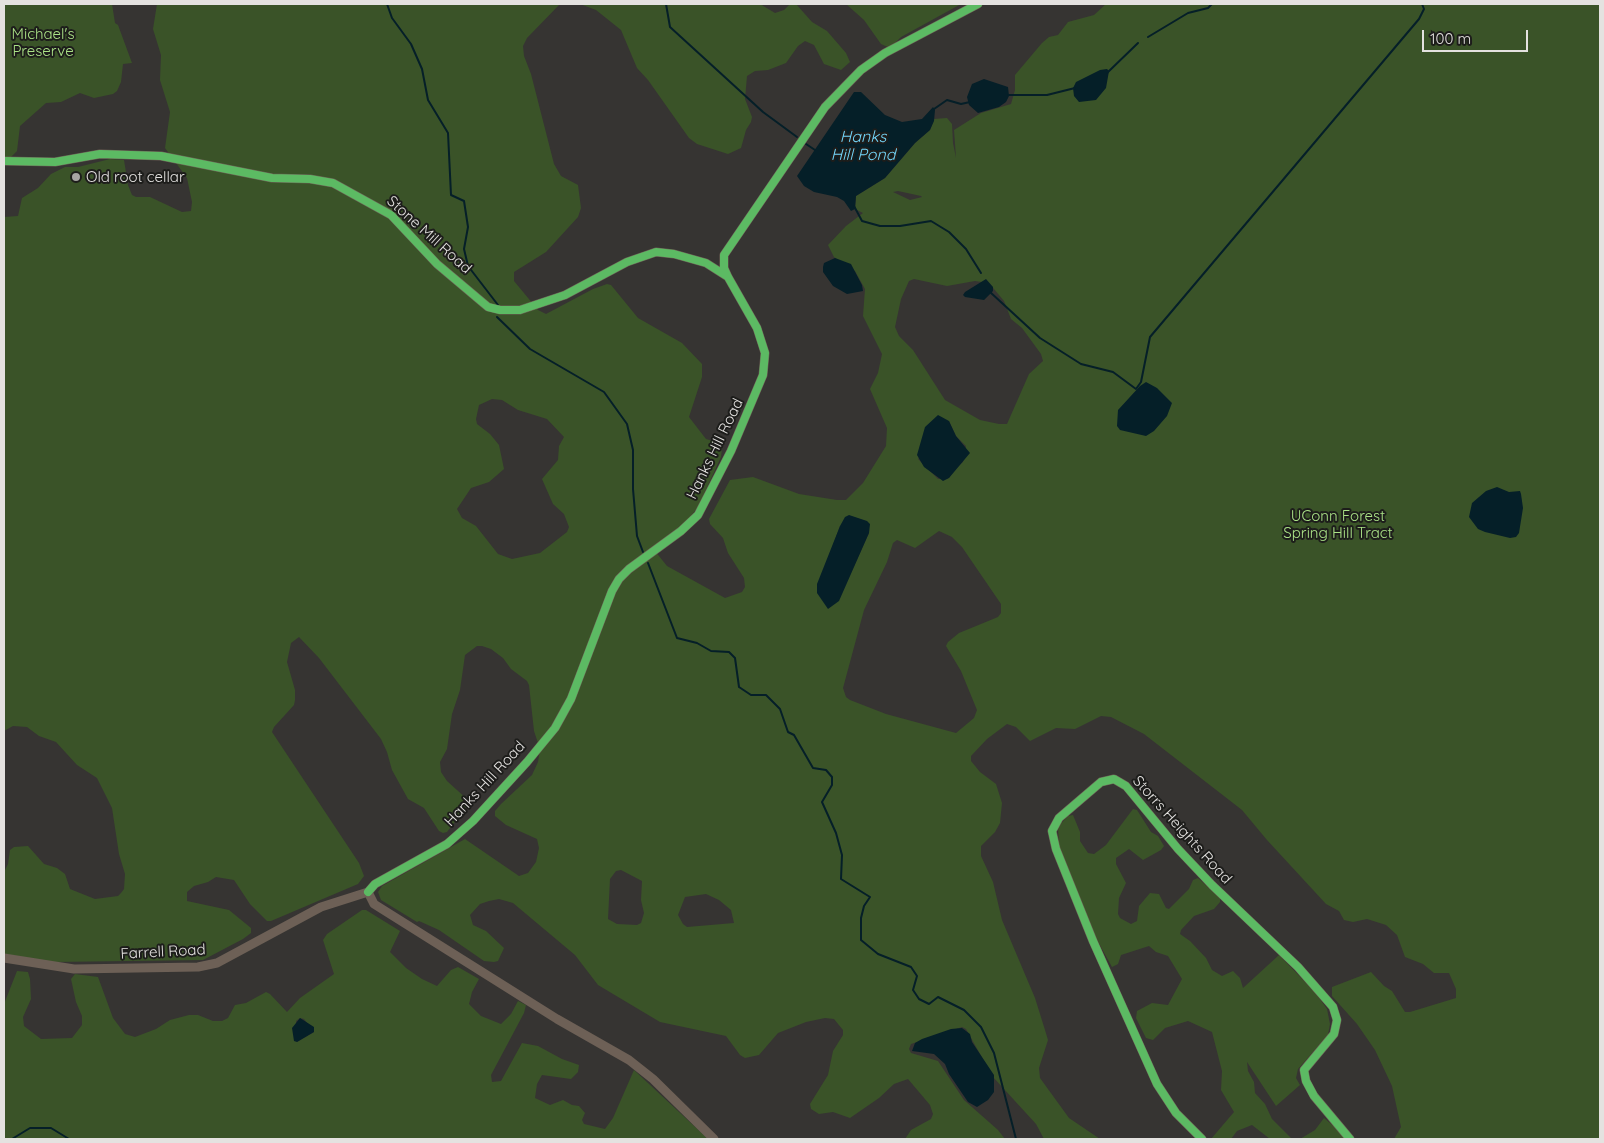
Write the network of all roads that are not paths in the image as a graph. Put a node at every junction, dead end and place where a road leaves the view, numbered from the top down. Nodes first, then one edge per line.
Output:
1 (978, 4) edge
2 (4, 161) edge
3 (724, 255) junction
4 (706, 263) junction
5 (728, 277) junction
6 (368, 892) junction
7 (4, 958) edge
8 (714, 1139) edge
9 (1202, 1139) edge
10 (1350, 1139) edge

1 - 3 street
2 - 4 street, Stone Mill Road
3 - 4 street
3 - 5 street, Hanks Hill Road
4 - 5 street, Stone Mill Road
5 - 6 street, Hanks Hill Road
6 - 7 street, Farrell Road
6 - 8 street
9 - 10 street, Storrs Heights Road

